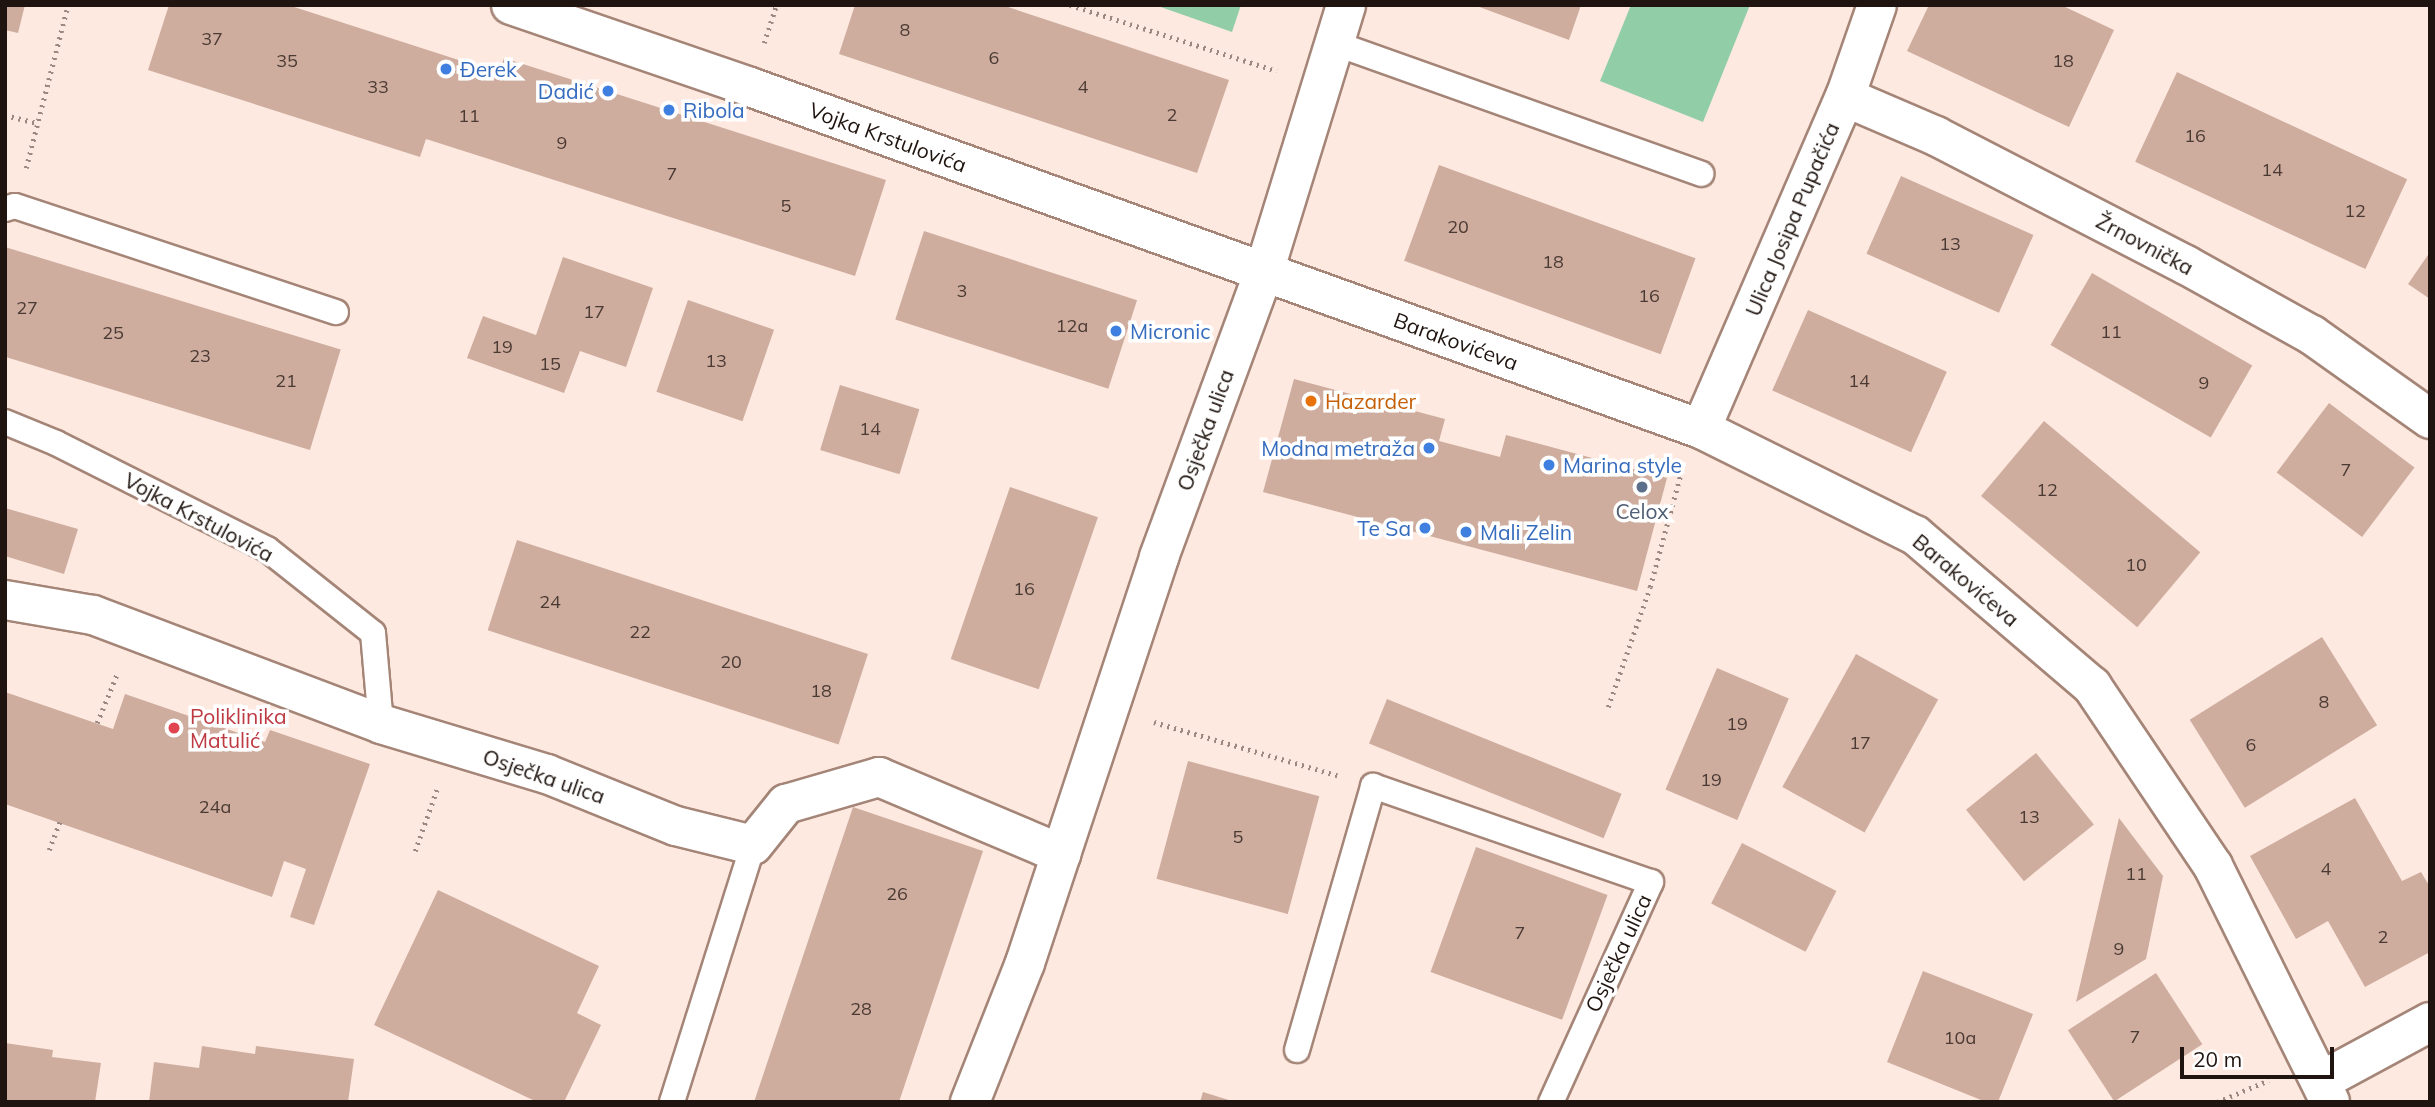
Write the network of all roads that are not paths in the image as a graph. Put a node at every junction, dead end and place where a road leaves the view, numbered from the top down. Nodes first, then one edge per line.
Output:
1 (511, 5) edge
2 (1346, 5) edge
3 (1877, 5) edge
4 (1334, 43) junction
5 (1845, 97) junction
6 (1702, 174) dead end
7 (10, 207) edge
8 (1264, 272) junction
9 (337, 312) dead end
10 (2430, 419) edge
11 (5, 422) edge
12 (1702, 429) junction
13 (5, 600) edge
14 (381, 724) junction
15 (753, 845) junction
16 (1061, 854) junction
17 (2430, 1022) edge
18 (1297, 1050) dead end
19 (2325, 1091) edge
20 (672, 1102) edge
21 (970, 1102) edge
22 (1551, 1102) edge

1 - 8 street, Vojka Krstulovića
2 - 4 street, Osječka ulica
3 - 5 street, Ulica Josipa Pupačića
4 - 6 lane
4 - 8 street, Osječka ulica
5 - 10 street, Žrnovnička
5 - 12 street, Ulica Josipa Pupačića
7 - 9 lane
8 - 12 street, Barakovićeva
8 - 16 street, Osječka ulica
11 - 14 lane, Vojka Krstulovića
12 - 19 street, Barakovićeva
13 - 14 street, Osječka ulica
14 - 15 street, Osječka ulica
15 - 16 street
15 - 20 lane
16 - 21 street, Osječka ulica
17 - 19 street
18 - 22 lane, Osječka ulica

